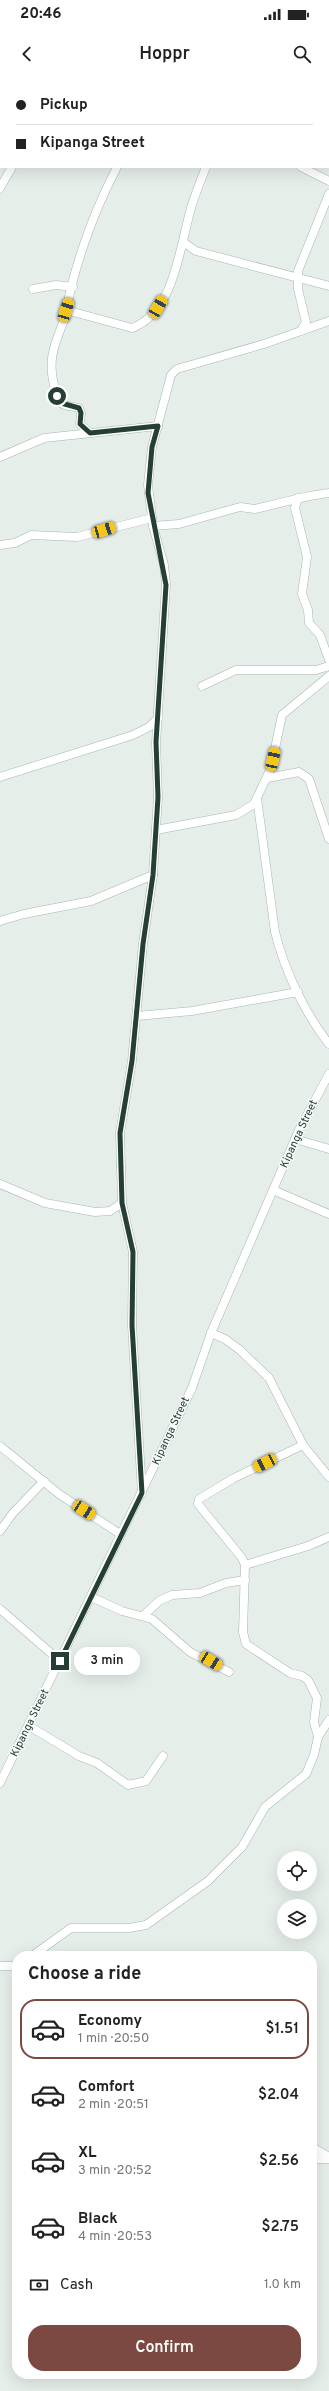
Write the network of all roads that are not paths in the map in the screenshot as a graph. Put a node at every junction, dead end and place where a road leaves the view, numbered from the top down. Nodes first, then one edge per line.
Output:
1 (117, 168) edge
2 (206, 168) edge
3 (302, 168) edge
4 (8, 169) edge
5 (329, 180) edge
6 (0, 188) edge
7 (329, 194) edge
8 (183, 242) junction
9 (297, 278) junction
10 (329, 286) edge
11 (73, 287) junction
12 (33, 289) dead end
13 (66, 310) junction
14 (329, 321) edge
15 (301, 331) junction
16 (158, 426) junction
17 (90, 433) junction
18 (0, 457) edge
19 (329, 493) edge
20 (298, 498) junction
21 (152, 522) junction
22 (0, 545) edge
23 (329, 660) edge
24 (329, 666) edge
25 (329, 676) edge
26 (202, 686) dead end
27 (158, 718) junction
28 (0, 777) edge
29 (267, 778) junction
30 (256, 798) junction
31 (156, 830) junction
32 (329, 840) edge
33 (153, 875) junction
34 (0, 921) edge
35 (298, 992) junction
36 (136, 1016) junction
37 (329, 1044) edge
38 (329, 1074) edge
39 (295, 1139) junction
40 (329, 1149) edge
41 (0, 1184) edge
42 (273, 1190) junction
43 (122, 1203) junction
44 (329, 1214) edge
45 (211, 1333) junction
46 (303, 1445) junction
47 (0, 1446) edge
48 (329, 1477) edge
49 (44, 1481) junction
50 (142, 1493) junction
51 (0, 1531) edge
52 (120, 1534) junction
53 (329, 1537) edge
54 (245, 1565) junction
55 (245, 1580) junction
56 (92, 1597) junction
57 (0, 1609) edge
58 (143, 1616) junction
59 (60, 1661) junction
60 (229, 1672) dead end
61 (329, 1720) edge
62 (29, 1726) junction
63 (318, 1737) junction
64 (163, 1756) dead end
65 (0, 1783) edge
66 (39, 1951) edge
67 (0, 1966) edge
68 (12, 1966) edge
69 (317, 2150) edge
70 (329, 2158) edge
71 (317, 2159) edge

1 - 11 street
2 - 8 street
3 - 5 street
4 - 6 street
7 - 9 street
8 - 9 street
8 - 13 street
9 - 10 street
9 - 15 street
11 - 12 street
11 - 13 street
13 - 17 street
14 - 15 street
15 - 16 street
16 - 17 street
16 - 21 street
17 - 18 street
19 - 20 street
20 - 21 street
20 - 23 street
21 - 22 street
21 - 27 street
24 - 26 street
25 - 29 street
27 - 28 street
27 - 31 street
29 - 30 street
29 - 32 street
30 - 31 street
30 - 35 street
31 - 33 street
33 - 34 street
33 - 36 street
35 - 36 street
35 - 37 street
36 - 43 street
38 - 39 street, Kipanga Street
39 - 40 street
39 - 42 street, Kipanga Street
41 - 43 street
42 - 44 street
42 - 45 street, Kipanga Street
43 - 50 street
45 - 46 street
45 - 50 street, Kipanga Street
46 - 48 street
46 - 54 street
47 - 49 street
49 - 51 street
49 - 52 street
50 - 52 street, Kipanga Street
52 - 56 street, Kipanga Street
53 - 54 street
54 - 55 street
55 - 58 street
55 - 63 street
56 - 58 street
56 - 59 street, Kipanga Street
57 - 59 street
58 - 60 street
59 - 62 street, Kipanga Street
61 - 63 street
62 - 64 street
62 - 65 street, Kipanga Street
63 - 66 street
67 - 68 street
69 - 70 street
70 - 71 street

